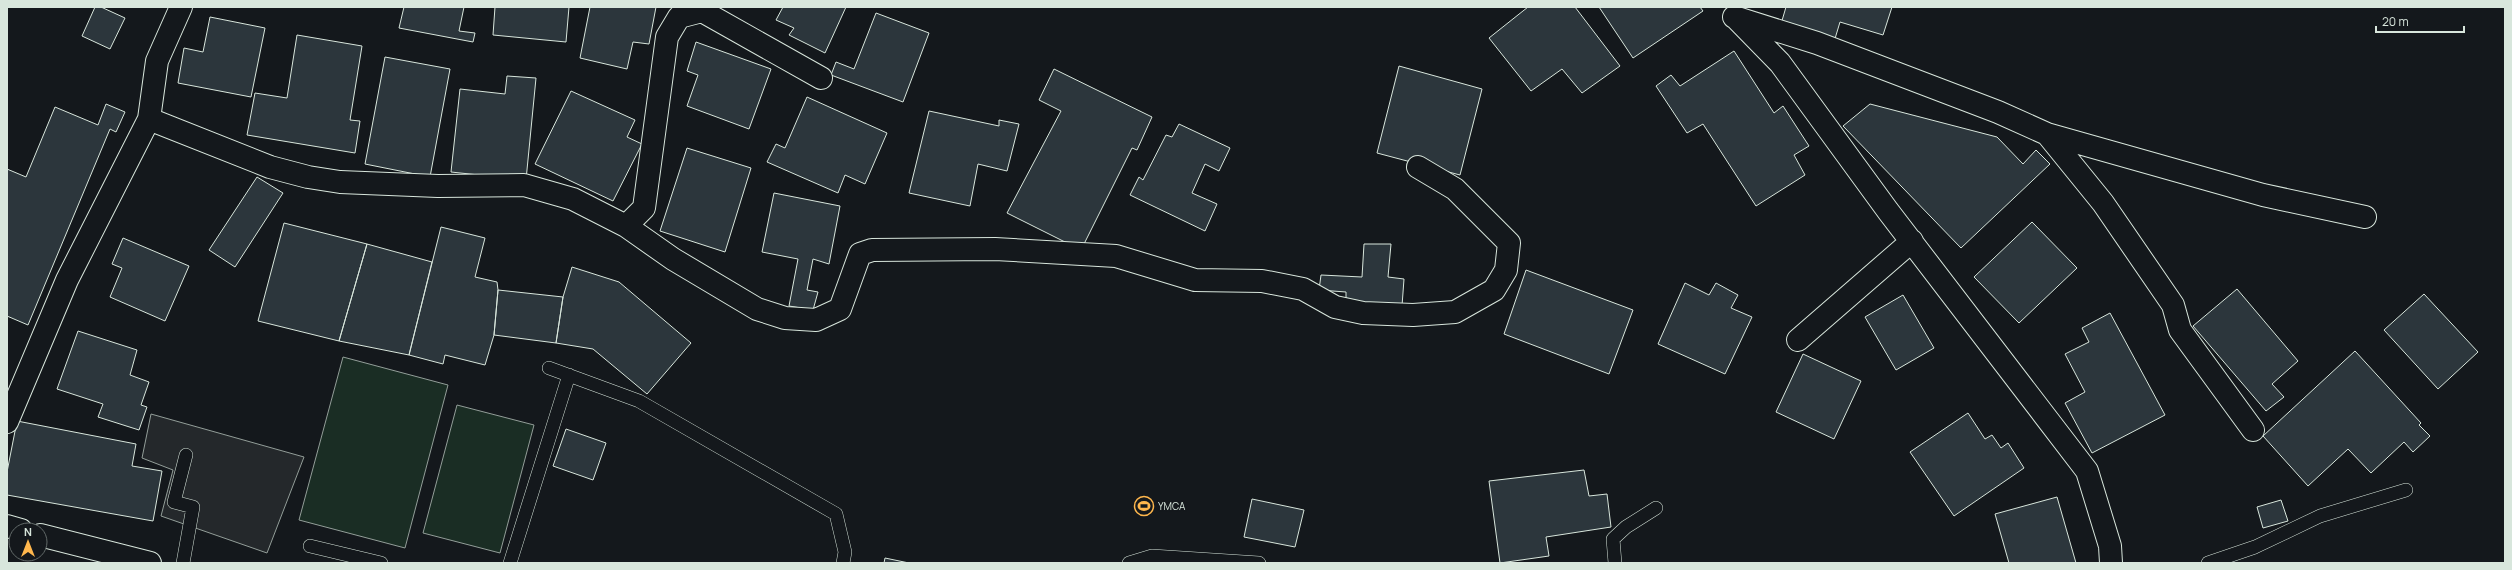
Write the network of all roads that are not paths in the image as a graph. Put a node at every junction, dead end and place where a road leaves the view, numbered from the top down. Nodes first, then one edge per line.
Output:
1 (181, 7) edge
2 (1730, 12) edge
3 (821, 78) dead end
4 (149, 119) junction
5 (2047, 134) junction
6 (1418, 167) dead end
7 (2365, 217) dead end
8 (626, 226) junction
9 (1912, 241) junction
10 (1798, 340) dead end
11 (548, 368) dead end
12 (569, 375) junction
13 (7, 422) edge
14 (2253, 430) dead end
15 (186, 455) dead end
16 (2406, 490) dead end
17 (1656, 508) dead end
18 (48, 537) edge
19 (310, 546) dead end
20 (150, 563) edge
21 (182, 563) edge
22 (381, 563) edge
23 (510, 563) edge
24 (843, 563) edge
25 (1128, 563) edge
26 (1259, 563) edge
27 (1615, 563) edge
28 (2111, 563) edge
29 (2208, 563) edge

1 - 4 street
2 - 5 street
2 - 9 street
3 - 8 street
4 - 8 street
4 - 13 street
5 - 7 street
5 - 14 street
6 - 8 street
9 - 10 street
9 - 28 street
11 - 12 lane
12 - 23 lane
12 - 24 lane
15 - 21 lane
16 - 29 lane
17 - 27 lane
18 - 20 street
19 - 22 lane
25 - 26 lane

